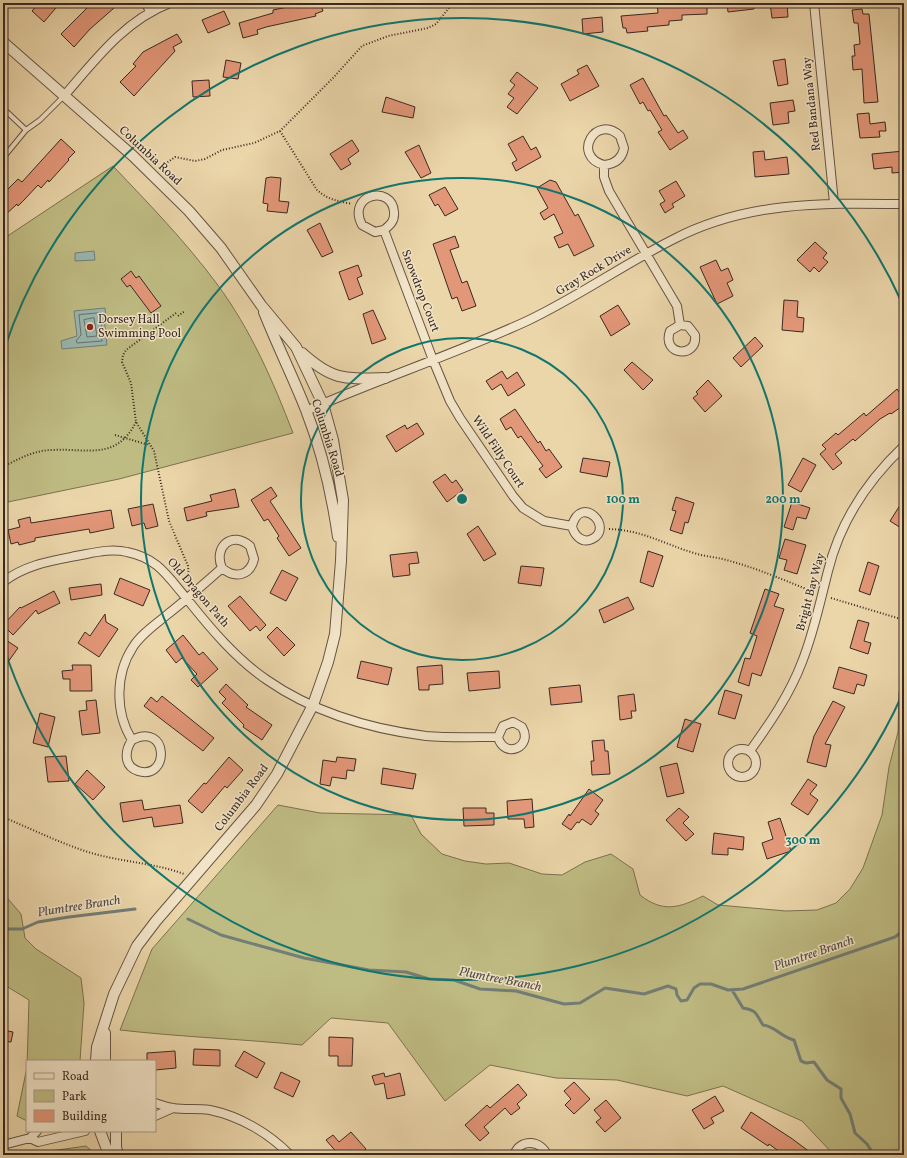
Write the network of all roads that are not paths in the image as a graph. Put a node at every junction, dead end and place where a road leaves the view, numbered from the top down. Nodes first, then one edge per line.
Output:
1 (146, 3) edge
2 (170, 3) edge
3 (814, 3) edge
4 (150, 12) junction
5 (3, 42) edge
6 (64, 96) junction
7 (3, 117) edge
8 (26, 130) junction
9 (3, 158) edge
10 (604, 165) junction
11 (834, 203) junction
12 (904, 204) edge
13 (384, 230) junction
14 (645, 254) junction
15 (261, 305) junction
16 (680, 325) dead end
17 (296, 348) junction
18 (433, 360) junction
19 (385, 378) junction
20 (322, 404) junction
21 (306, 411) junction
22 (904, 446) edge
23 (572, 526) junction
24 (341, 561) junction
25 (222, 568) junction
26 (3, 582) edge
27 (187, 599) junction
28 (313, 705) junction
29 (498, 737) dead end
30 (132, 740) junction
31 (750, 751) dead end
32 (106, 1023) junction
33 (96, 1060) edge
34 (105, 1060) edge
35 (156, 1103) edge
36 (173, 1108) junction
37 (156, 1116) edge
38 (36, 1132) edge
39 (81, 1132) edge
40 (99, 1132) edge
41 (116, 1132) edge
42 (30, 1138) junction
43 (3, 1145) edge
44 (109, 1155) edge
45 (118, 1155) edge
46 (290, 1155) edge
47 (514, 1155) edge
48 (547, 1155) edge

1 - 4 street
2 - 4 street
3 - 11 street, Red Bandana Way
4 - 6 street
5 - 6 street, Columbia Road
6 - 8 lane
6 - 15 street, Columbia Road
7 - 8 lane
8 - 9 lane
10 - 10 street
10 - 14 street
11 - 12 street, Gray Rock Drive
11 - 14 street, Gray Rock Drive
13 - 13 street
13 - 18 street, Snowdrop Court
14 - 16 street
14 - 18 street, Gray Rock Drive
15 - 17 street, Columbia Road
15 - 21 street, Columbia Road
17 - 19 street
17 - 20 street, Columbia Road
18 - 19 street, Gray Rock Drive
18 - 23 street, Wild Filly Court
19 - 20 street, Gray Rock Drive
20 - 21 street, Gray Rock Drive
20 - 24 street, Columbia Road
21 - 24 street, Columbia Road
22 - 31 street, Bright Bay Way
23 - 23 street
24 - 28 street, Columbia Road
25 - 25 street
25 - 27 street
26 - 27 street, Old Dragon Path
27 - 28 street, Old Dragon Path
27 - 30 street
28 - 29 street, Old Dragon Path
28 - 32 street, Columbia Road
30 - 30 street
32 - 33 street, Columbia Road
32 - 34 street, Columbia Road
35 - 36 street
36 - 37 street
36 - 46 street
38 - 42 street
39 - 42 street
40 - 44 street
41 - 45 street
42 - 43 street
47 - 48 street

